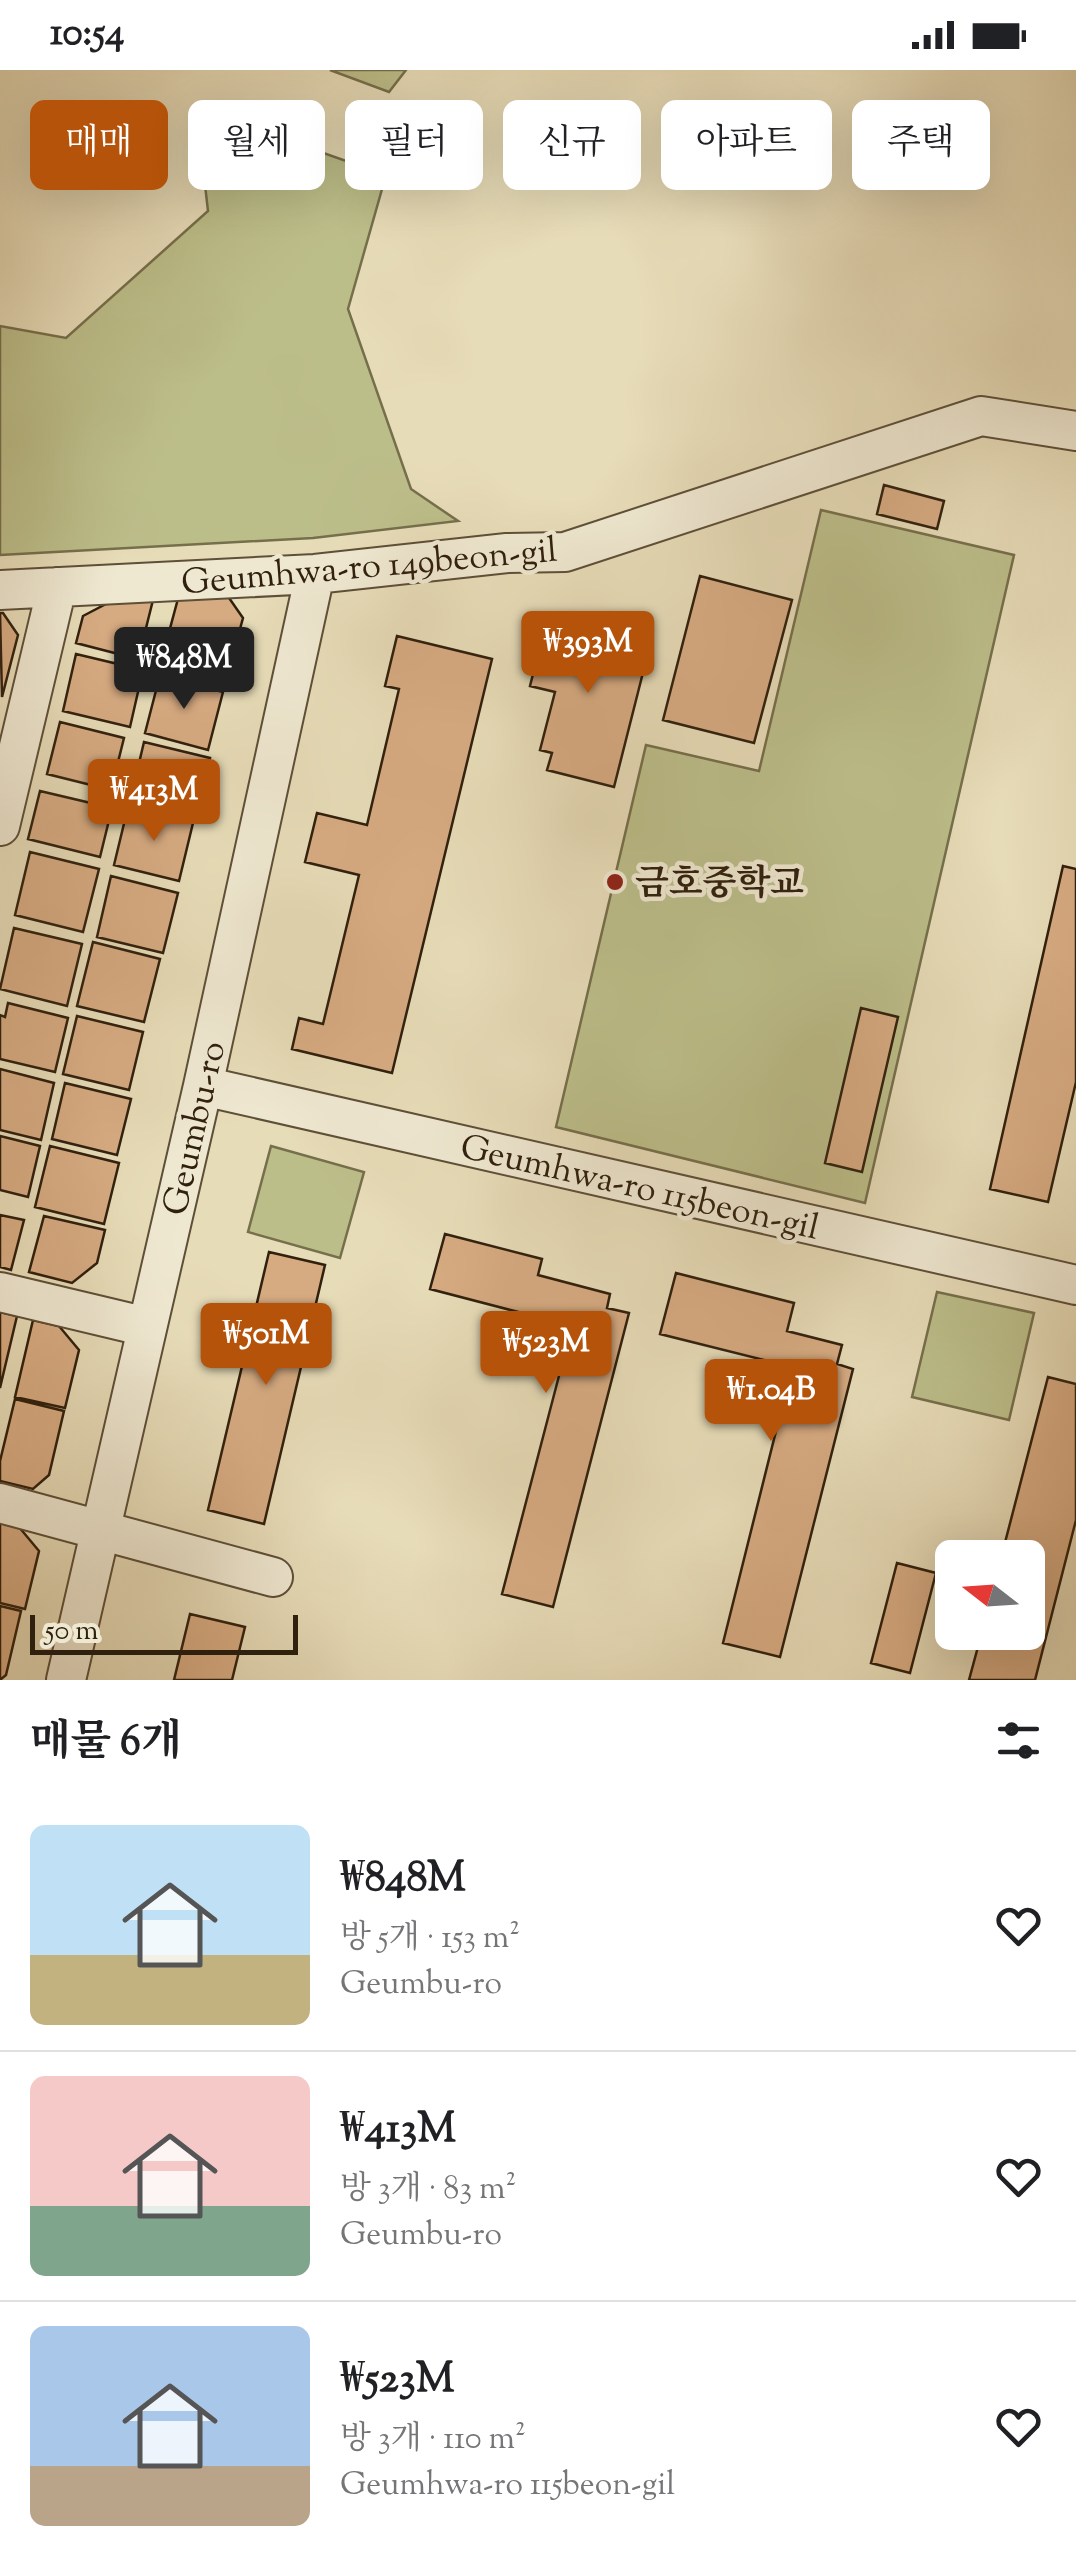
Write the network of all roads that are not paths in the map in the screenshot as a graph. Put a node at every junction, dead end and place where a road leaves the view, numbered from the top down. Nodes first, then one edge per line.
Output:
1 (1076, 431) edge
2 (315, 574) junction
3 (57, 587) junction
4 (0, 590) edge
5 (0, 826) edge
6 (203, 1086) junction
7 (1076, 1285) edge
8 (0, 1292) edge
9 (146, 1327) junction
10 (0, 1504) edge
11 (98, 1530) junction
12 (273, 1577) dead end
13 (66, 1680) edge

1 - 2 street, Geumhwa-ro 149beon-gil
2 - 3 street, Geumhwa-ro 149beon-gil
2 - 6 street, Geumbu-ro
3 - 4 street, Geumhwa-ro 149beon-gil
3 - 5 street
6 - 7 street, Geumhwa-ro 115beon-gil
6 - 9 street, Geumbu-ro
8 - 9 street
9 - 11 street, Geumbu-ro
10 - 11 street
11 - 12 street
11 - 13 street, Geumbu-ro

